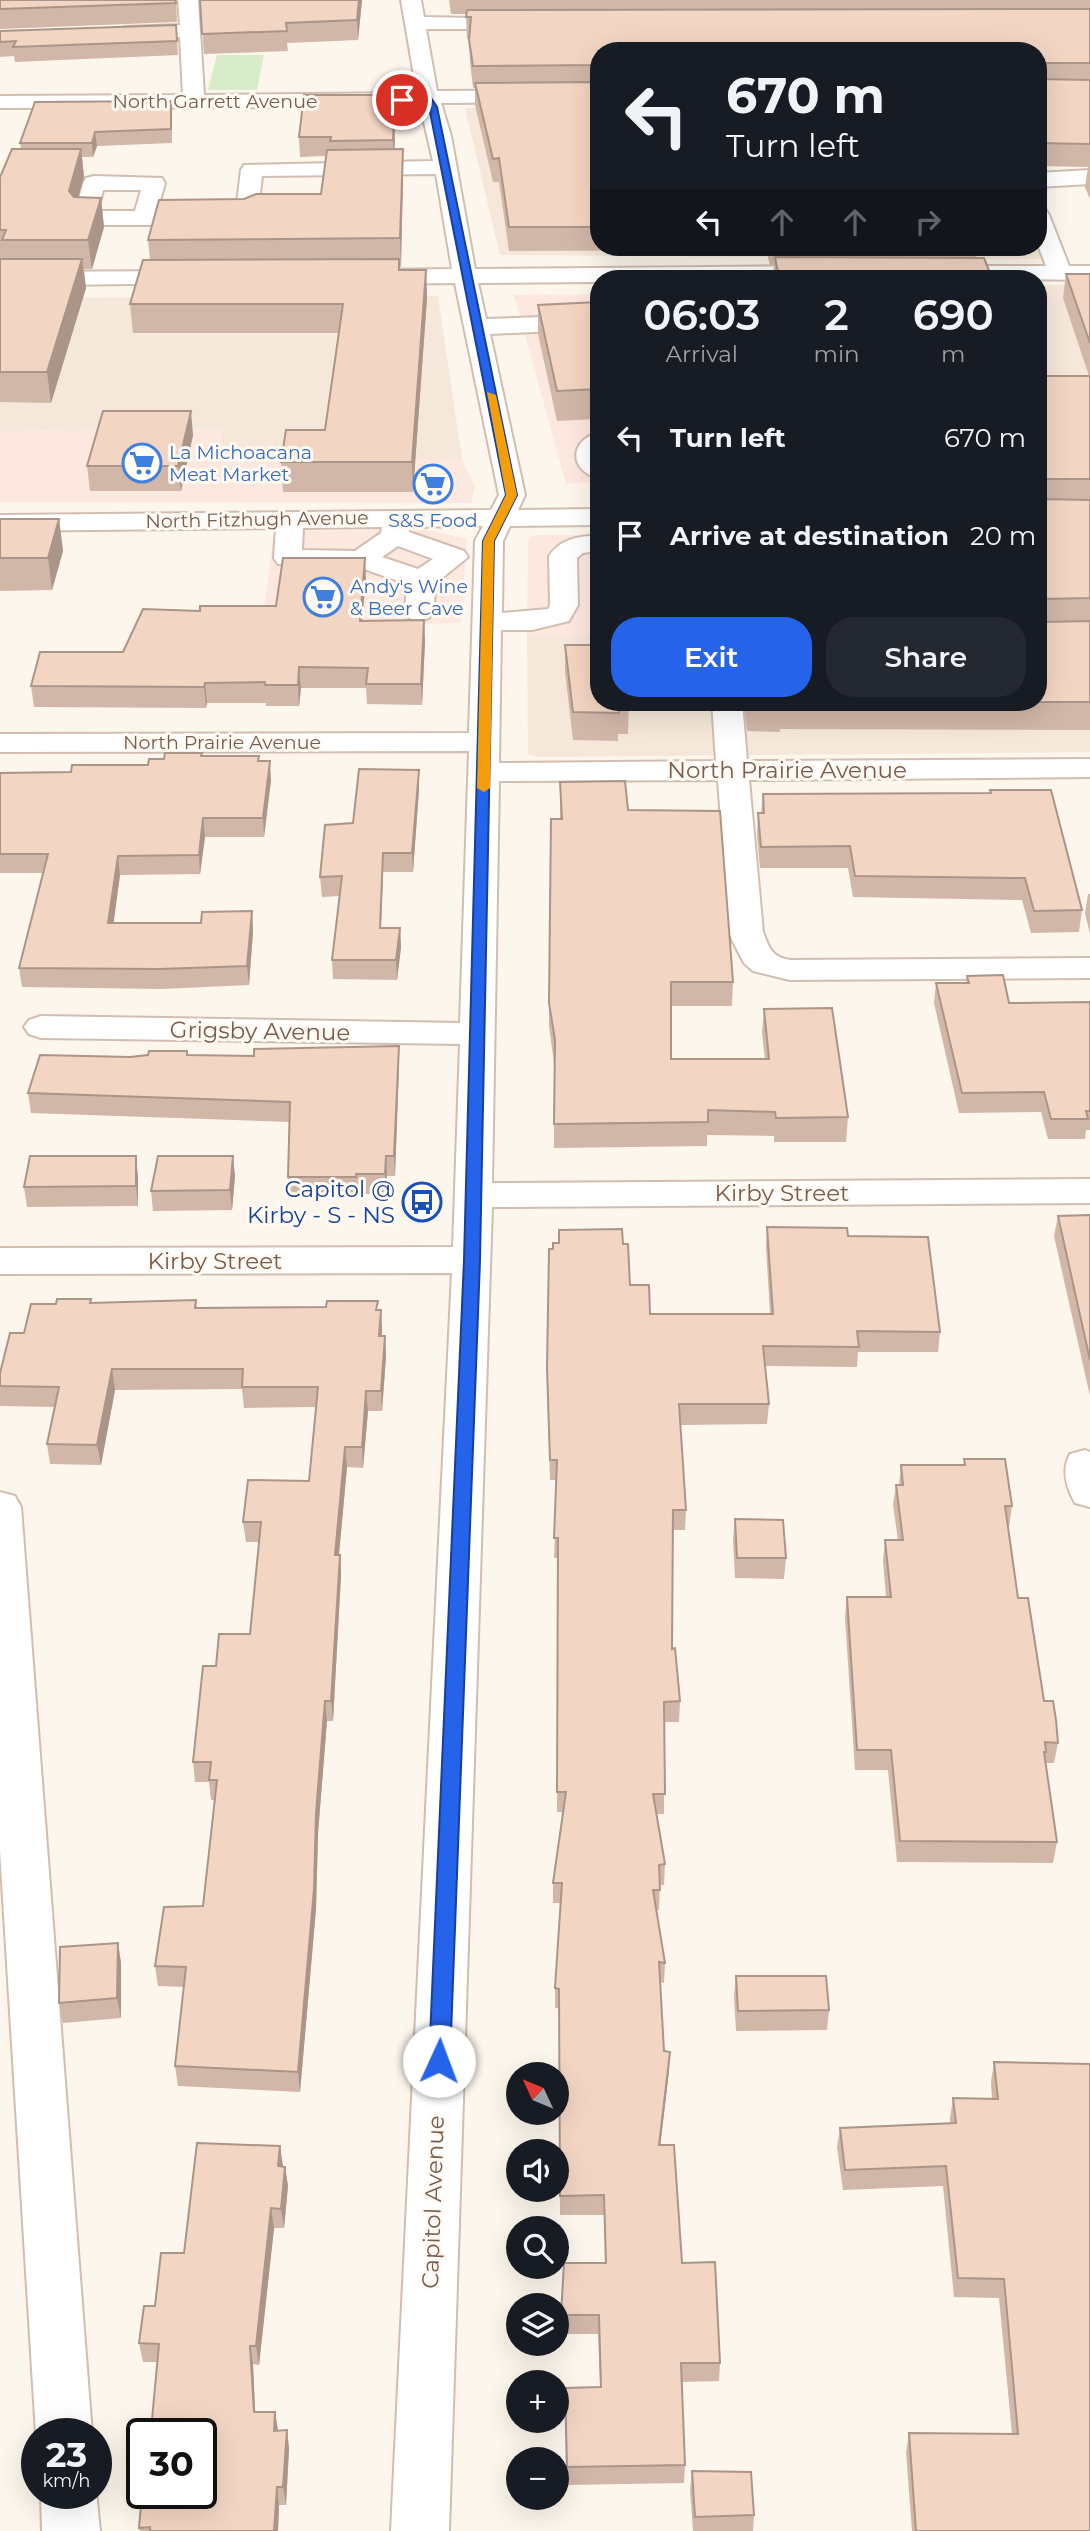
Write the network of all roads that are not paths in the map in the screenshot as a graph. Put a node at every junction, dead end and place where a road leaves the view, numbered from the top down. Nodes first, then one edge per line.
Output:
1 (188, 0) edge
2 (411, 0) edge
3 (415, 23) junction
4 (541, 23) edge
5 (190, 31) junction
6 (109, 34) edge
7 (463, 80) dead end
8 (590, 81) edge
9 (590, 96) edge
10 (429, 98) junction
11 (194, 101) junction
12 (0, 102) edge
13 (83, 167) edge
14 (167, 167) dead end
15 (446, 167) junction
16 (1047, 169) edge
17 (1090, 177) edge
18 (144, 219) dead end
19 (1047, 239) edge
20 (736, 270) edge
21 (846, 270) edge
22 (1047, 273) edge
23 (1060, 273) junction
24 (1090, 273) edge
25 (590, 276) edge
26 (346, 277) edge
27 (465, 277) junction
28 (208, 278) edge
29 (0, 279) edge
30 (590, 322) edge
31 (476, 327) junction
32 (502, 516) junction
33 (590, 517) edge
34 (290, 519) junction
35 (0, 523) edge
36 (395, 527) junction
37 (590, 544) edge
38 (361, 559) junction
39 (488, 573) junction
40 (429, 575) junction
41 (419, 612) dead end
42 (487, 622) junction
43 (728, 711) edge
44 (0, 743) edge
45 (485, 757) junction
46 (1090, 768) edge
47 (732, 770) junction
48 (1090, 968) edge
49 (41, 1027) dead end
50 (479, 1034) junction
51 (1090, 1191) edge
52 (474, 1195) junction
53 (472, 1260) junction
54 (0, 1261) edge
55 (0, 1507) edge
56 (63, 2418) edge
57 (70, 2509) edge
58 (71, 2531) edge
59 (420, 2531) edge

1 - 5 street
2 - 3 street, Capitol Avenue
3 - 4 street
3 - 10 street, Capitol Avenue
5 - 6 street
5 - 11 street
7 - 8 street
9 - 10 street, North Garrett Avenue
10 - 11 street, North Garrett Avenue
10 - 15 street, Capitol Avenue
11 - 12 street, North Garrett Avenue
13 - 14 street
15 - 18 street
15 - 27 street, Capitol Avenue
16 - 17 street
19 - 23 street
20 - 21 street
22 - 23 street
23 - 24 street
25 - 27 street
26 - 27 street
27 - 31 street, Capitol Avenue
28 - 29 street
30 - 31 street
31 - 32 street, Capitol Avenue
32 - 33 street, North Fitzhugh Avenue
32 - 36 street, North Fitzhugh Avenue
32 - 39 street, Capitol Avenue
34 - 35 street, North Fitzhugh Avenue
34 - 36 street, North Fitzhugh Avenue
34 - 38 street
36 - 38 street
36 - 40 street
37 - 42 street
38 - 40 street
39 - 40 street
39 - 42 street, Capitol Avenue
40 - 41 street
42 - 45 street, Capitol Avenue
43 - 47 street
44 - 45 street, North Prairie Avenue
45 - 47 street, North Prairie Avenue
45 - 50 street, Capitol Avenue
46 - 47 street, North Prairie Avenue
47 - 48 street
49 - 50 street, Grigsby Avenue
50 - 52 street, Capitol Avenue
51 - 52 street, Kirby Street
52 - 53 street, Capitol Avenue
53 - 54 street, Kirby Street
53 - 59 street, Capitol Avenue
55 - 56 street
57 - 58 street

